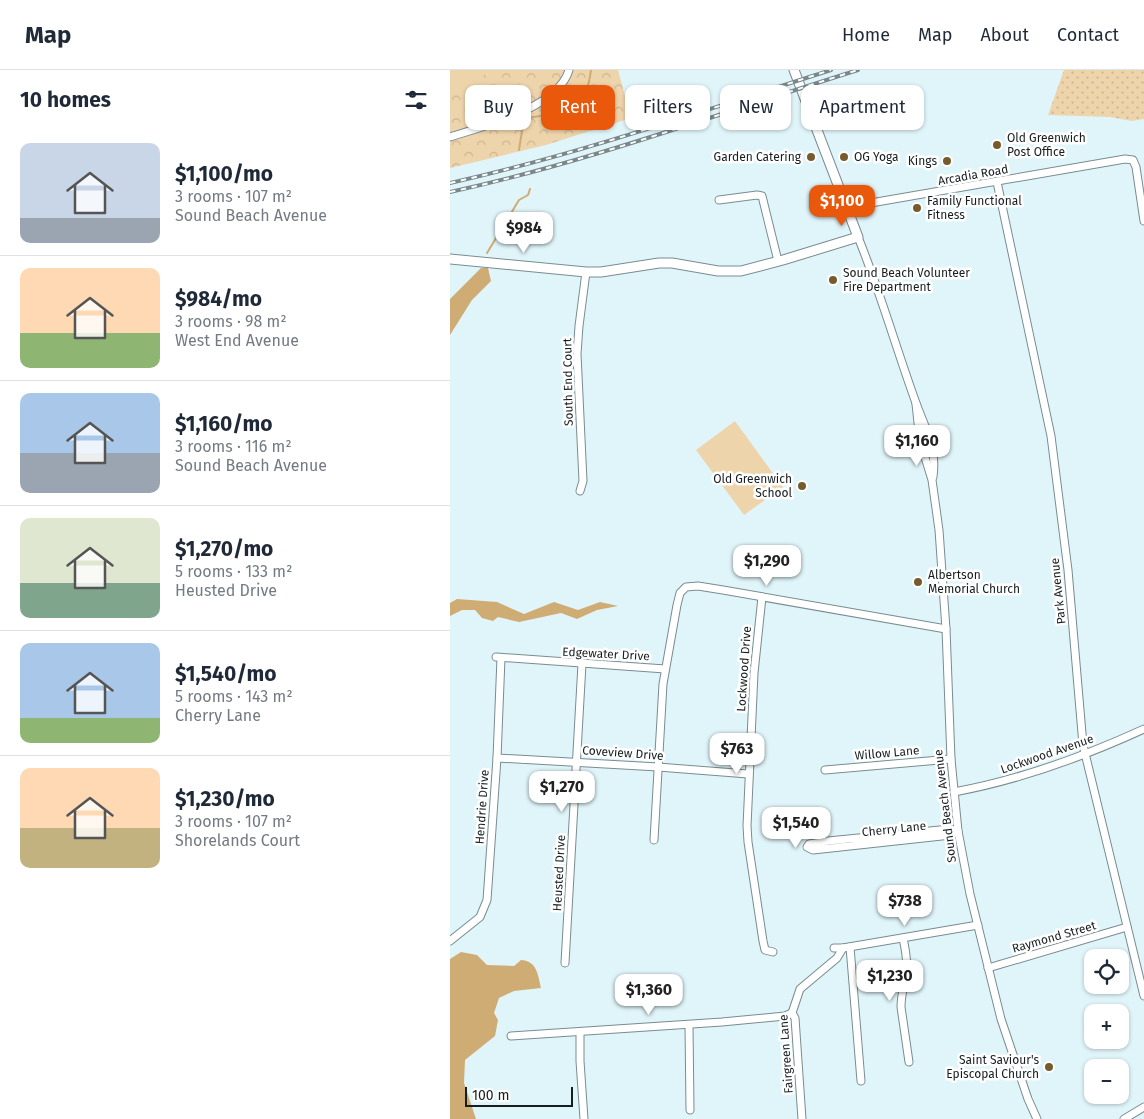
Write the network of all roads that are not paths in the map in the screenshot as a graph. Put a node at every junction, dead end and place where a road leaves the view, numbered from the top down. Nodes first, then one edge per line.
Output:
1 (569, 70) edge
2 (794, 70) edge
3 (450, 137) edge
4 (997, 182) junction
5 (719, 200) dead end
6 (848, 210) junction
7 (1144, 221) edge
8 (858, 237) junction
9 (450, 258) edge
10 (778, 261) junction
11 (586, 272) junction
12 (916, 404) junction
13 (927, 431) junction
14 (919, 434) junction
15 (932, 442) junction
16 (922, 447) junction
17 (932, 480) junction
18 (580, 491) dead end
19 (762, 597) junction
20 (946, 629) junction
21 (498, 658) joint
22 (582, 664) junction
23 (665, 669) junction
24 (1144, 729) edge
25 (1085, 754) junction
26 (497, 758) junction
27 (951, 759) junction
28 (576, 762) junction
29 (658, 767) junction
30 (825, 770) dead end
31 (748, 774) junction
32 (954, 792) junction
33 (958, 831) junction
34 (654, 840) dead end
35 (978, 925) junction
36 (1127, 927) junction
37 (903, 938) junction
38 (450, 941) edge
39 (834, 948) dead end
40 (847, 948) junction
41 (769, 951) dead end
42 (565, 964) dead end
43 (988, 968) junction
44 (1144, 996) edge
45 (792, 1012) junction
46 (689, 1025) junction
47 (580, 1032) junction
48 (511, 1036) dead end
49 (909, 1062) dead end
50 (861, 1081) dead end
51 (1144, 1106) edge
52 (690, 1110) dead end
53 (584, 1119) edge
54 (802, 1119) edge
55 (1037, 1119) edge
56 (1124, 1119) edge

1 - 3 street
2 - 6 street, Sound Beach Avenue
4 - 6 street, Arcadia Road
4 - 7 street, Arcadia Road
4 - 25 street, Park Avenue
5 - 10 street
6 - 8 street, Sound Beach Avenue
8 - 10 street
8 - 12 street, Sound Beach Avenue
9 - 11 street
10 - 11 street
11 - 18 street, South End Court
12 - 13 street, Sound Beach Avenue
12 - 14 street, Sound Beach Avenue
13 - 14 street
13 - 15 street, Sound Beach Avenue
14 - 16 street, Sound Beach Avenue
15 - 16 street
15 - 17 street, Sound Beach Avenue
16 - 17 street, Sound Beach Avenue
17 - 20 street, Sound Beach Avenue
19 - 20 street, Edgewater Drive
19 - 23 street, Edgewater Drive
19 - 31 street, Lockwood Drive
20 - 27 street, Sound Beach Avenue
21 - 22 street, Edgewater Drive
21 - 26 street, Hendrie Drive
22 - 23 street, Edgewater Drive
22 - 28 street, Heusted Drive
23 - 29 street
24 - 25 street, Lockwood Avenue
25 - 32 street, Lockwood Avenue
25 - 36 street, Park Avenue
26 - 28 street, Coveview Drive
26 - 38 street, Hendrie Drive
27 - 30 street, Willow Lane
27 - 32 street, Sound Beach Avenue
28 - 29 street, Coveview Drive
28 - 42 street, Heusted Drive
29 - 31 street, Coveview Drive
29 - 34 street
31 - 41 street, Lockwood Drive
32 - 33 street, Sound Beach Avenue
33 - 33 street, Cherry Lane
33 - 35 street, Sound Beach Avenue
35 - 37 street
35 - 43 street, Sound Beach Avenue
36 - 43 street, Raymond Street
36 - 44 street, Park Avenue
37 - 40 street
37 - 49 street
39 - 40 street
40 - 45 street, Fairgreen Lane
40 - 50 street
43 - 55 street, Sound Beach Avenue
45 - 46 street
45 - 54 street, Fairgreen Lane
46 - 47 street
46 - 52 street
47 - 48 street
47 - 53 street
51 - 56 street

